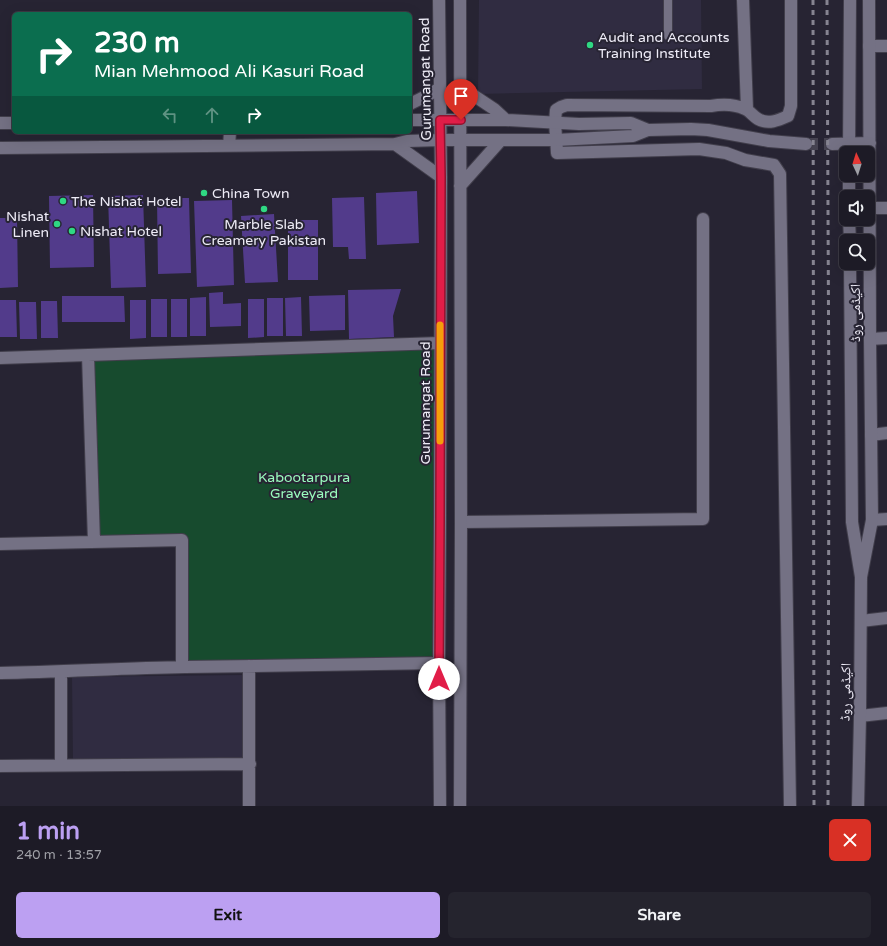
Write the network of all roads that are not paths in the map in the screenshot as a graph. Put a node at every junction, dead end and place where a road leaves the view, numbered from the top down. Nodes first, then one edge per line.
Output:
1 (439, 0) edge
2 (460, 0) edge
3 (668, 0) edge
4 (743, 0) edge
5 (791, 0) edge
6 (850, 0) edge
7 (869, 0) edge
8 (668, 36) dead end
9 (869, 46) junction
10 (887, 46) edge
11 (460, 87) junction
12 (440, 88) junction
13 (412, 103) edge
14 (747, 109) junction
15 (412, 120) edge
16 (440, 120) junction
17 (461, 120) junction
18 (506, 120) junction
19 (555, 122) junction
20 (0, 123) edge
21 (12, 123) edge
22 (648, 130) junction
23 (230, 134) edge
24 (440, 140) junction
25 (461, 140) junction
26 (501, 140) junction
27 (556, 140) junction
28 (870, 143) junction
29 (395, 144) junction
30 (806, 144) tunnel mouth
31 (832, 144) tunnel mouth
32 (229, 146) junction
33 (840, 146) edge
34 (849, 146) edge
35 (857, 146) edge
36 (0, 148) edge
37 (441, 177) junction
38 (460, 186) junction
39 (870, 190) edge
40 (875, 208) edge
41 (887, 208) edge
42 (703, 219) dead end
43 (870, 226) edge
44 (850, 270) edge
45 (887, 338) edge
46 (870, 339) junction
47 (440, 343) junction
48 (88, 356) junction
49 (0, 358) edge
50 (887, 434) edge
51 (871, 435) junction
52 (887, 519) edge
53 (872, 520) junction
54 (461, 522) junction
55 (94, 542) junction
56 (0, 544) edge
57 (861, 577) junction
58 (887, 618) edge
59 (860, 621) junction
60 (439, 663) junction
61 (249, 666) junction
62 (182, 667) junction
63 (61, 672) junction
64 (0, 673) edge
65 (887, 713) edge
66 (860, 716) junction
67 (250, 764) junction
68 (61, 765) junction
69 (0, 766) edge
70 (249, 806) edge
71 (440, 806) edge
72 (460, 806) edge
73 (790, 806) edge
74 (858, 806) edge

1 - 12 street, Gurumangat Road
2 - 11 street
3 - 8 lane
4 - 14 street
5 - 14 street
6 - 34 street
7 - 9 street, اکیڈمی روڈ
9 - 10 street
9 - 28 street, اکیڈمی روڈ
11 - 17 street
11 - 18 street
12 - 13 street
12 - 16 street, Gurumangat Road
14 - 19 street
15 - 16 street
16 - 17 street
16 - 24 street, Gurumangat Road
17 - 18 street
17 - 25 street
18 - 19 street
19 - 22 street
19 - 27 street
20 - 21 street
22 - 27 street
22 - 30 street
23 - 32 street
24 - 25 street
24 - 29 street
24 - 37 street, Gurumangat Road
25 - 26 street
25 - 38 street
26 - 27 street
26 - 38 street
27 - 73 street
28 - 35 street
28 - 39 street, اکیڈمی روڈ
29 - 32 street
29 - 37 street
31 - 33 street
32 - 36 street
37 - 47 street, Gurumangat Road
38 - 54 street
40 - 41 street
42 - 54 street
43 - 46 street, اکیڈمی روڈ
44 - 57 street, اکیڈمی روڈ
45 - 46 street
46 - 51 street, اکیڈمی روڈ
47 - 48 street
47 - 60 street, Gurumangat Road
48 - 49 street
48 - 55 street
50 - 51 street
51 - 53 street, اکیڈمی روڈ
52 - 53 street
53 - 57 street, اکیڈمی روڈ
54 - 72 street
55 - 56 street
55 - 62 street
57 - 59 street, اکیڈمی روڈ
58 - 59 street
59 - 66 street, اکیڈمی روڈ
60 - 61 street
60 - 71 street, Gurumangat Road
61 - 62 street
61 - 67 street
62 - 63 street
63 - 64 street
63 - 68 street
65 - 66 street
66 - 74 street, اکیڈمی روڈ
67 - 68 street
67 - 70 street
68 - 69 street

